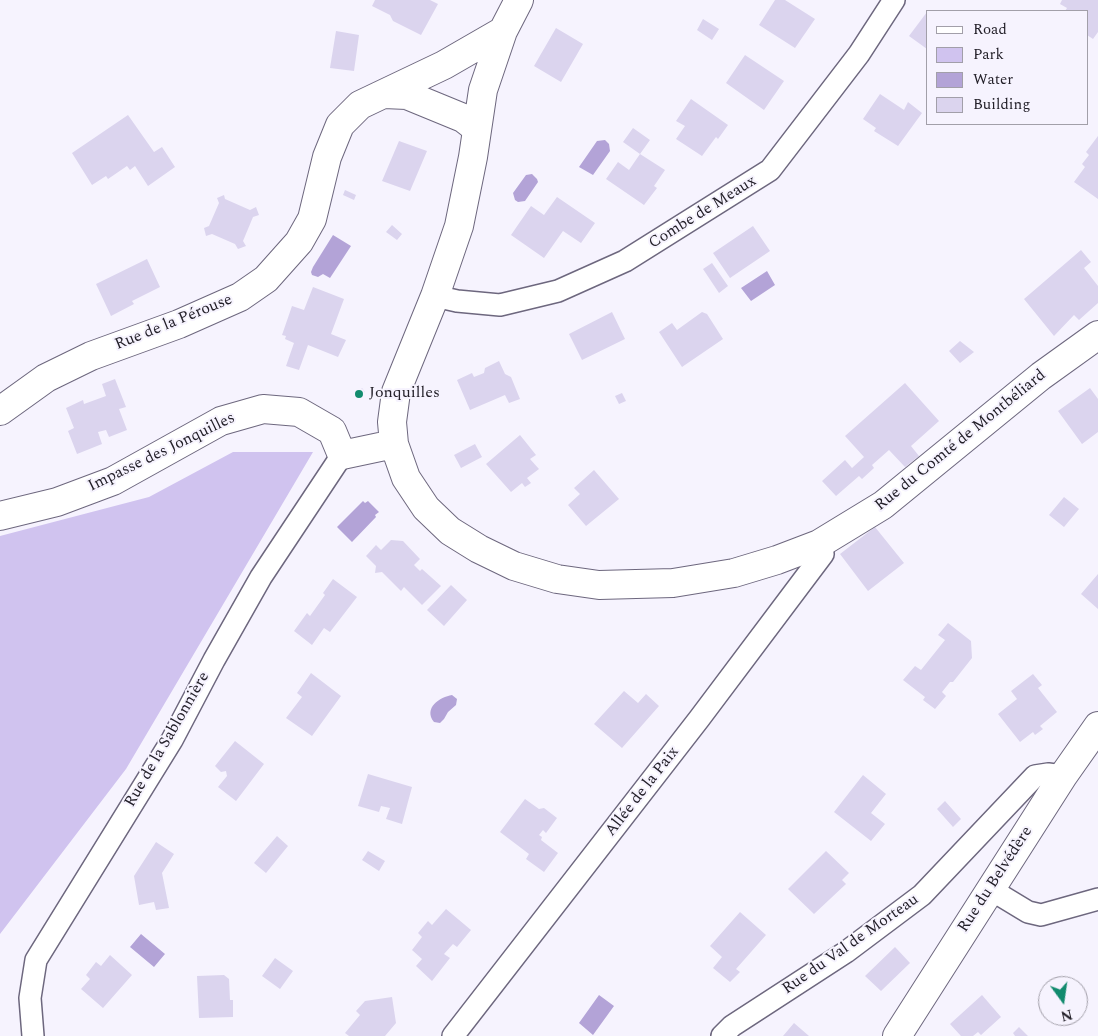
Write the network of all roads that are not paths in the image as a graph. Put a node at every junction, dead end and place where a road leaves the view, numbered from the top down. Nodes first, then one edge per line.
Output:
1 (519, 0) edge
2 (894, 0) edge
3 (503, 31) junction
4 (384, 94) junction
5 (477, 129) junction
6 (435, 296) junction
7 (1098, 335) edge
8 (0, 411) edge
9 (394, 444) junction
10 (342, 455) junction
11 (0, 516) edge
12 (819, 544) junction
13 (1098, 726) edge
14 (1063, 776) junction
15 (990, 889) junction
16 (1098, 899) edge
17 (33, 1036) edge
18 (453, 1036) edge
19 (722, 1036) edge
20 (895, 1036) edge

1 - 3 street, Rue du Comté de Montbéliard
2 - 6 street, Combe de Meaux
3 - 4 street, Rue de la Pérouse
3 - 5 street, Rue du Comté de Montbéliard
4 - 5 street
4 - 8 street, Rue de la Pérouse
5 - 6 street, Rue du Comté de Montbéliard
6 - 9 street, Rue du Comté de Montbéliard
7 - 12 street, Rue du Comté de Montbéliard
9 - 10 street
9 - 12 street, Rue du Comté de Montbéliard
10 - 11 street, Impasse des Jonquilles
10 - 17 street, Rue de la Sablonnière
12 - 18 street, Allée de la Paix
13 - 14 street, Rue du Belvédère
14 - 15 street, Rue du Belvédère
14 - 19 street, Rue du Val de Morteau
15 - 16 street
15 - 20 street, Rue du Belvédère

